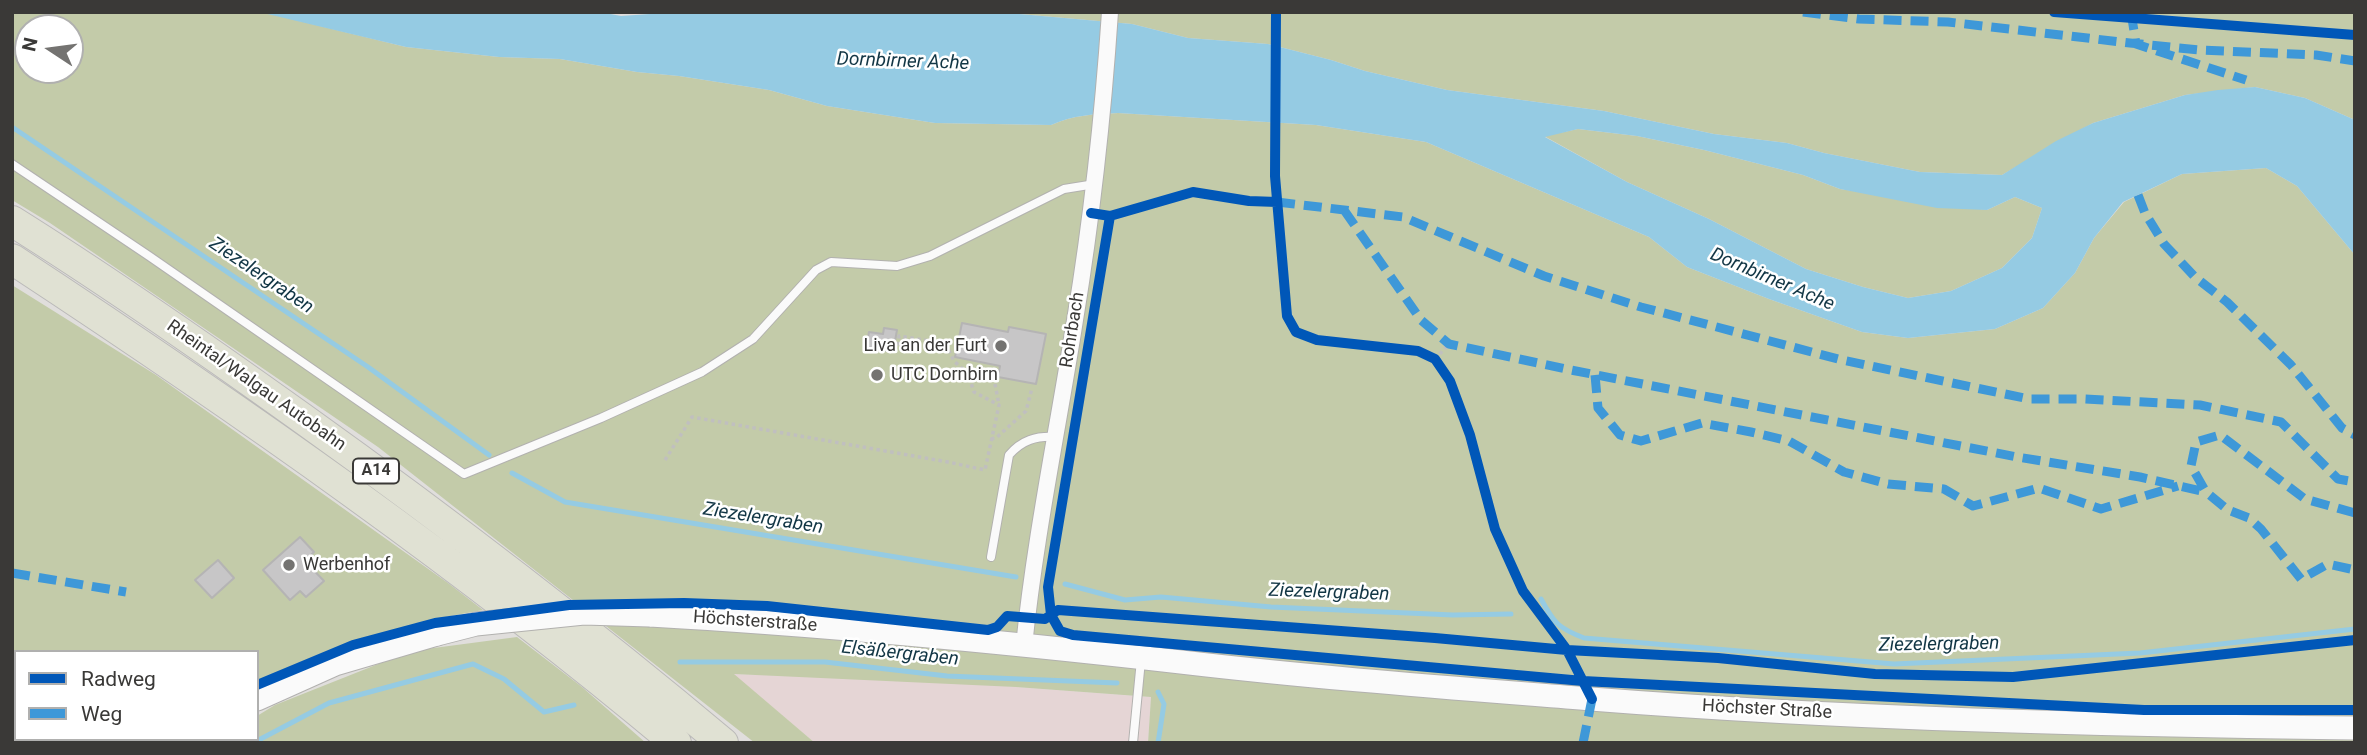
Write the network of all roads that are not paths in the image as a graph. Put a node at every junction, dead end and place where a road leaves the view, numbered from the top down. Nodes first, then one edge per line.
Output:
1 (1109, 21) edge
2 (12, 164) edge
3 (1095, 184) junction
4 (12, 221) edge
5 (12, 259) edge
6 (1055, 437) junction
7 (991, 557) dead end
8 (1024, 646) junction
9 (1142, 657) junction
10 (1181, 662) joint
11 (259, 698) edge
12 (2355, 728) edge
13 (676, 743) edge
14 (723, 743) edge
15 (1133, 743) edge

1 - 3 street, Rohrbach
2 - 3 lane
3 - 6 street, Rohrbach
4 - 14 highway, Rheintal/Walgau Autobahn / A14
5 - 13 highway, Rheintal/Walgau Autobahn / A14
6 - 7 lane
6 - 8 street, Rohrbach
8 - 9 main road, Höchsterstraße
8 - 11 main road, Höchsterstraße, bridge
9 - 10 main road, Höchsterstraße
9 - 15 lane
10 - 12 main road, Höchster Straße

